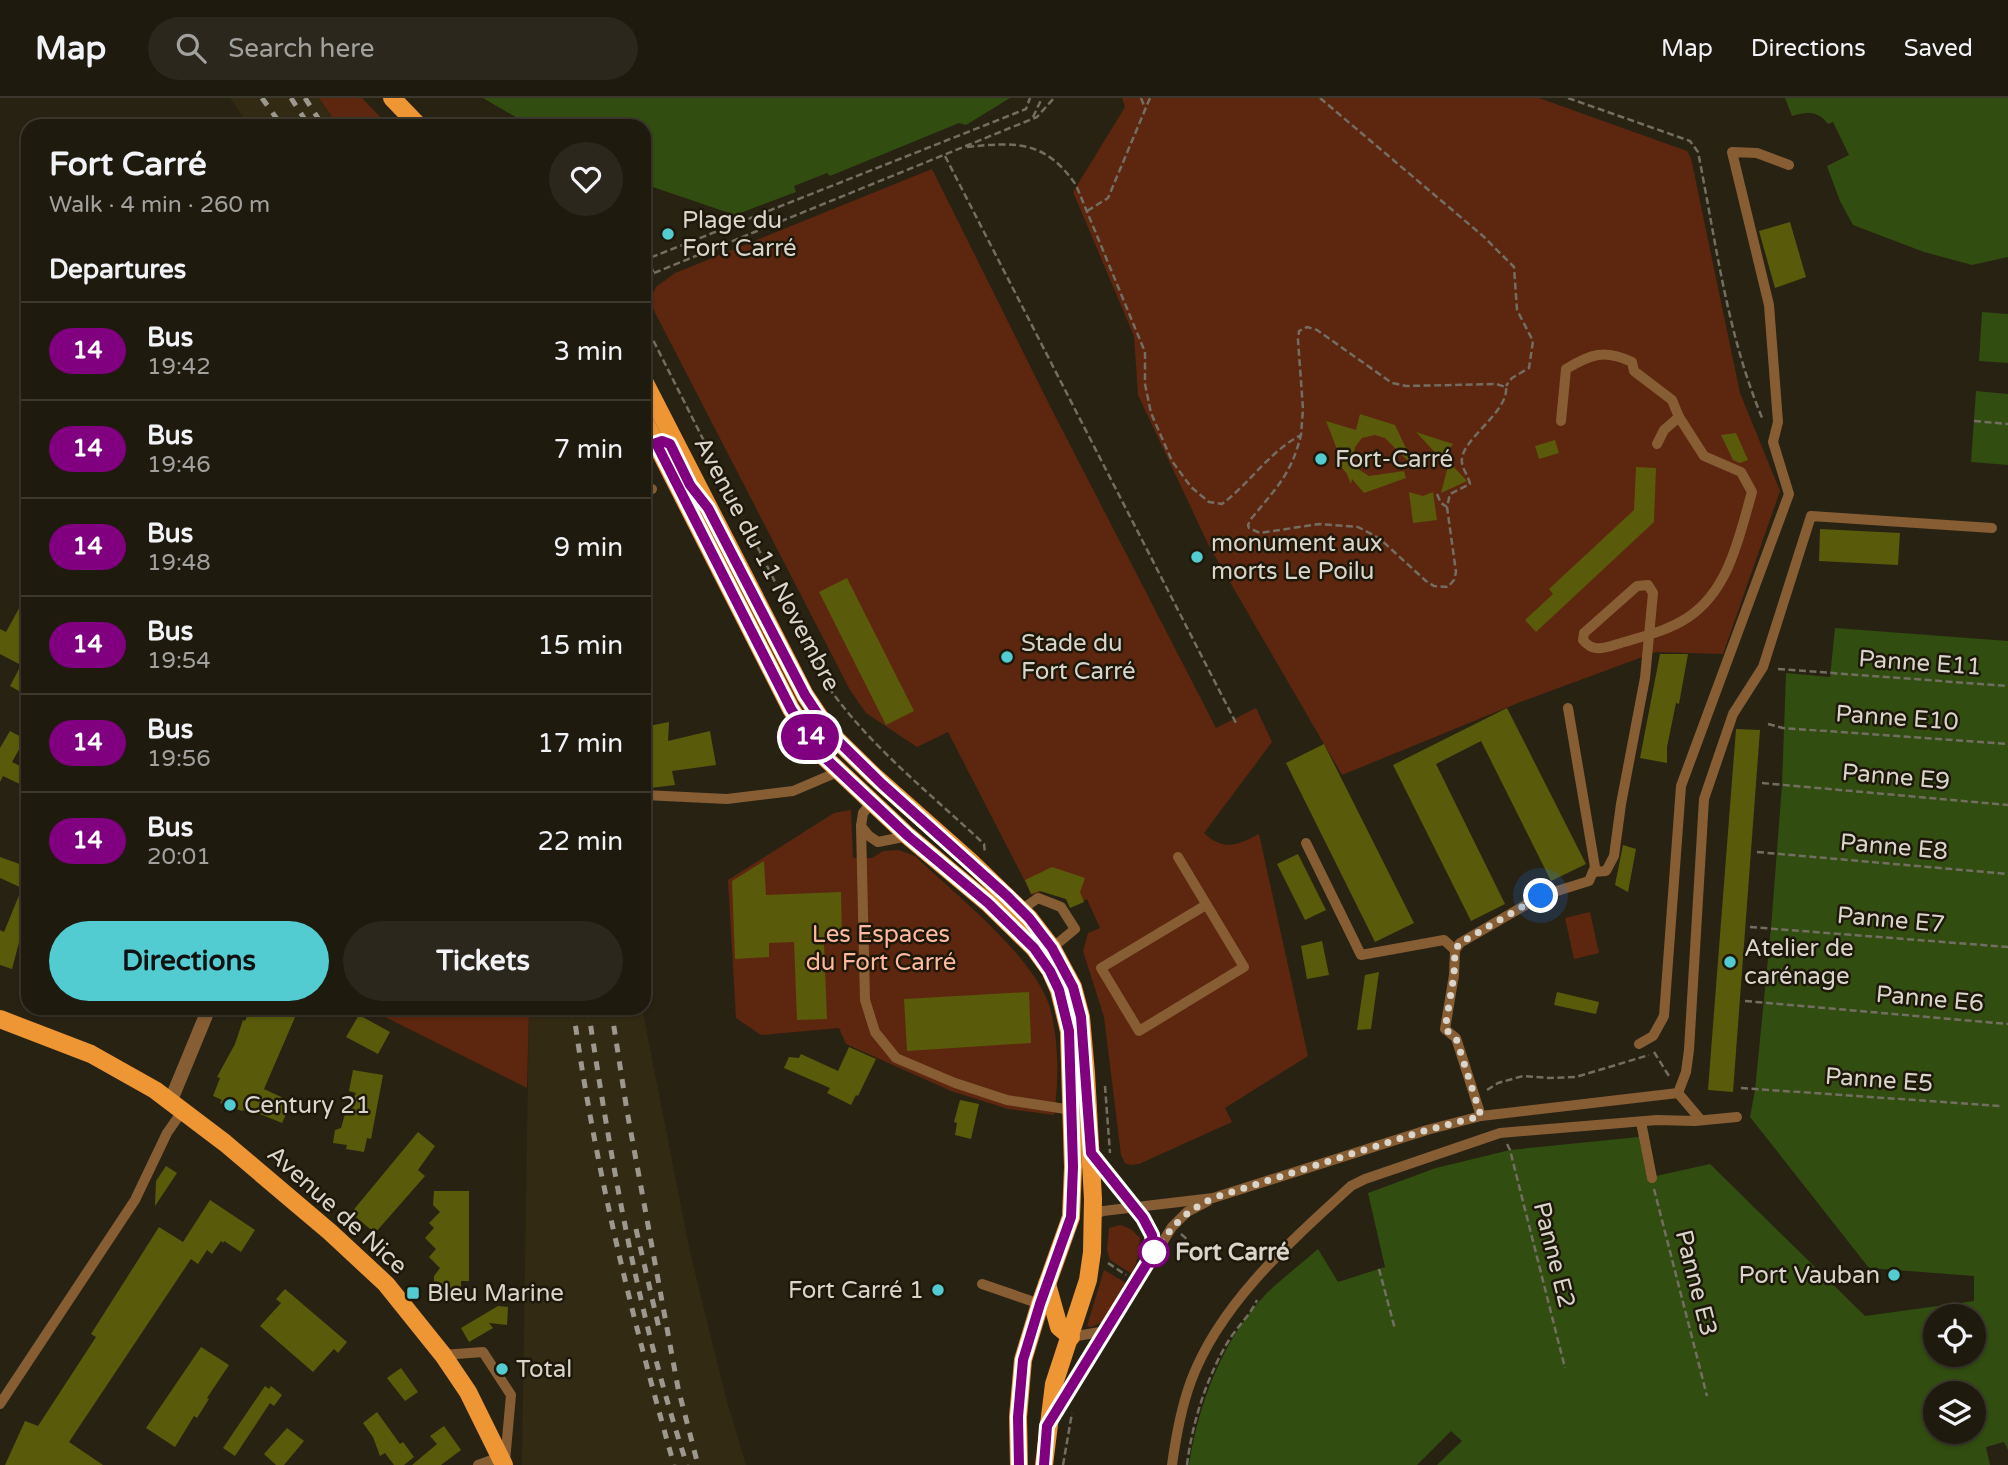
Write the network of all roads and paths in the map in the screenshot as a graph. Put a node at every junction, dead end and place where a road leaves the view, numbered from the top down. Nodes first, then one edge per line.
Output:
1 (392, 98) edge
2 (1030, 98) edge
3 (1042, 98) edge
4 (1054, 98) edge
5 (1141, 98) edge
6 (1150, 98) edge
7 (1320, 98) edge
8 (1568, 98) edge
9 (1145, 108) junction
10 (412, 119) edge
11 (1032, 119) junction
12 (967, 146) junction
13 (945, 156) junction
14 (1789, 165) dead end
15 (1086, 211) junction
16 (651, 258) edge
17 (651, 269) edge
18 (654, 273) junction
19 (651, 276) edge
20 (651, 336) edge
21 (1506, 387) junction
22 (651, 395) edge
23 (1679, 417) junction
24 (1561, 421) dead end
25 (1974, 421) dead end
26 (2008, 424) edge
27 (1301, 435) junction
28 (1773, 442) junction
29 (1657, 444) dead end
30 (651, 446) edge
31 (651, 448) edge
32 (1437, 494) dead end
33 (1447, 507) junction
34 (708, 508) junction
35 (1992, 528) dead end
36 (1650, 635) junction
37 (1763, 667) junction
38 (2008, 686) edge
39 (1568, 708) dead end
40 (1768, 724) dead end
41 (1237, 725) dead end
42 (2008, 744) edge
43 (840, 771) junction
44 (1762, 783) dead end
45 (651, 795) edge
46 (872, 802) junction
47 (2008, 805) edge
48 (861, 826) junction
49 (908, 836) junction
50 (878, 842) junction
51 (1306, 843) dead end
52 (984, 844) dead end
53 (951, 845) junction
54 (1756, 852) dead end
55 (861, 854) junction
56 (1178, 857) dead end
57 (1593, 872) junction
58 (2008, 874) edge
59 (1206, 905) junction
60 (1021, 910) junction
61 (1750, 927) dead end
62 (2008, 947) edge
63 (1052, 948) junction
64 (1455, 950) junction
65 (1745, 1001) dead end
66 (207, 1015) edge
67 (0, 1019) edge
68 (2008, 1024) edge
69 (1639, 1044) dead end
70 (1666, 1068) dead end
71 (1741, 1087) dead end
72 (1678, 1093) junction
73 (1477, 1104) junction
74 (177, 1105) junction
75 (2001, 1106) dead end
76 (1073, 1110) junction
77 (1481, 1116) junction
78 (1737, 1117) dead end
79 (1698, 1120) junction
80 (1641, 1122) junction
81 (1510, 1150) dead end
82 (1091, 1153) junction
83 (1652, 1178) joint
84 (1213, 1198) junction
85 (1136, 1208) junction
86 (1094, 1215) junction
87 (1178, 1232) dead end
88 (1189, 1241) dead end
89 (1154, 1252) junction
90 (1101, 1259) dead end
91 (1054, 1265) junction
92 (1379, 1269) dead end
93 (1136, 1282) junction
94 (982, 1284) dead end
95 (1047, 1284) junction
96 (1247, 1291) junction
97 (1040, 1304) junction
98 (1395, 1329) dead end
99 (1106, 1331) junction
100 (1070, 1337) junction
101 (443, 1354) junction
102 (1565, 1368) dead end
103 (1707, 1396) dead end
104 (0, 1404) edge
105 (1047, 1426) junction
106 (503, 1462) edge
107 (478, 1465) edge
108 (1019, 1465) edge
109 (1044, 1465) edge
110 (1172, 1465) edge
111 (1187, 1465) edge

1 - 10 main road
2 - 16 path
3 - 11 path
4 - 11 path
5 - 9 path
6 - 9 path
7 - 21 path
8 - 28 path
9 - 15 path
11 - 12 path
12 - 13 path
12 - 15 path
13 - 18 path
13 - 41 path
14 - 28 lane
15 - 27 path
17 - 18 path
18 - 19 path
20 - 52 path
21 - 27 path
21 - 33 path
22 - 34 main road, Avenue du 11 Novembre
23 - 24 lane
23 - 29 lane
23 - 36 lane
25 - 26 path
27 - 33 path
28 - 69 lane
30 - 34 main road
31 - 43 main road, Avenue du 11 Novembre
32 - 33 path
34 - 53 main road, Avenue du 11 Novembre
35 - 37 lane
36 - 36 lane
36 - 57 lane
37 - 38 path, Panne E11
37 - 72 lane
39 - 57 lane
40 - 42 path, Panne E10
43 - 45 lane
43 - 46 main road, Avenue du 11 Novembre
44 - 47 path, Panne E9
46 - 48 lane
46 - 49 main road, Avenue du 11 Novembre
46 - 53 main road
48 - 50 lane
48 - 55 lane
49 - 50 lane
49 - 76 main road, Avenue du 11 Novembre
50 - 55 lane
51 - 64 lane
53 - 60 main road, Avenue du 11 Novembre
54 - 58 path, Panne E8
55 - 76 lane
56 - 59 lane
57 - 64 lane
59 - 59 lane
60 - 63 main road, Avenue du 11 Novembre
60 - 63 lane
61 - 62 path, Panne E7
63 - 82 main road, Avenue du 11 Novembre
64 - 73 lane
65 - 68 path, Panne E6
66 - 74 street
67 - 74 main road, Avenue de Nice
70 - 73 path
71 - 75 path, Panne E5
72 - 77 lane
72 - 79 lane
73 - 77 lane
74 - 101 main road, Avenue de Nice
74 - 104 lane
76 - 91 main road, Avenue du 11 Novembre
77 - 84 lane
78 - 79 lane
79 - 80 lane
80 - 83 lane
80 - 96 lane
81 - 102 path, Panne E2
82 - 85 lane
82 - 86 main road, Avenue du 11 Novembre
83 - 103 path, Panne E3
84 - 85 lane
84 - 89 lane
85 - 86 lane
85 - 89 lane
86 - 91 main road
86 - 100 main road, Avenue du 11 Novembre
87 - 88 path
89 - 93 lane
90 - 93 path
91 - 95 main road, Avenue du 11 Novembre
92 - 98 path
93 - 99 lane
94 - 97 lane
95 - 97 main road, Avenue du 11 Novembre
95 - 100 main road
96 - 110 lane
96 - 111 path
97 - 108 main road, Avenue du 11 Novembre
99 - 100 lane
99 - 105 lane
100 - 105 main road, Avenue du 11 Novembre
101 - 106 main road, Avenue de Nice
101 - 106 lane
105 - 109 main road, Avenue du 11 Novembre
106 - 107 lane

